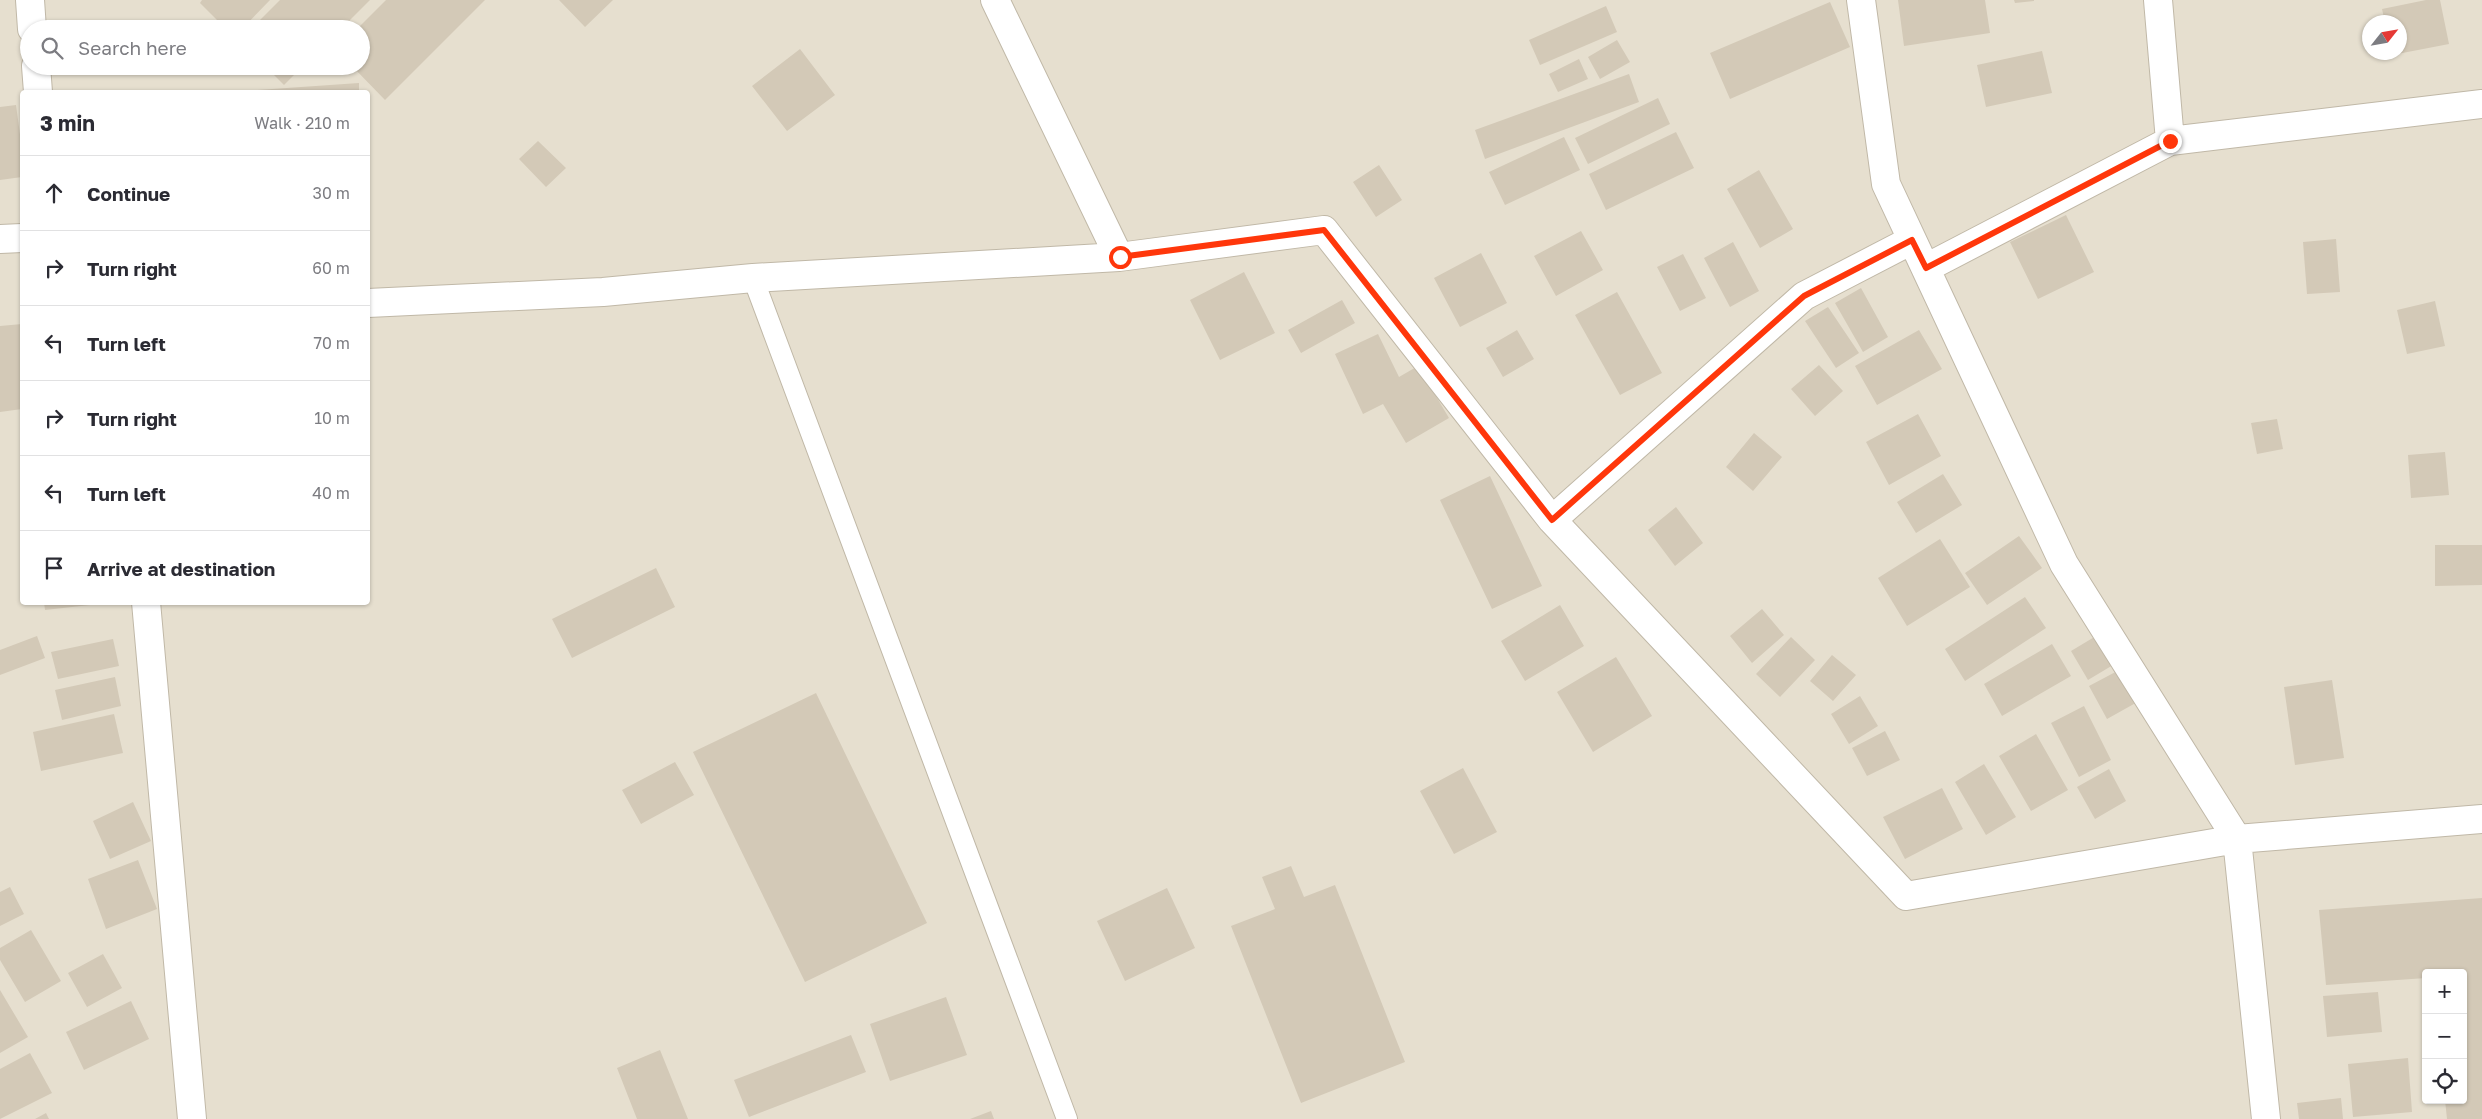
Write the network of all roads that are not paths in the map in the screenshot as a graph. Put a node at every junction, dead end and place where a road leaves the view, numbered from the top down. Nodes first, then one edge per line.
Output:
1 (30, 0) edge
2 (995, 0) edge
3 (1860, 0) edge
4 (2158, 0) edge
5 (31, 20) edge
6 (37, 75) edge
7 (38, 90) edge
8 (2482, 104) edge
9 (2170, 141) junction
10 (20, 238) edge
11 (0, 239) edge
12 (1912, 240) junction
13 (1120, 257) junction
14 (1926, 268) junction
15 (753, 278) junction
16 (370, 303) edge
17 (1552, 520) junction
18 (146, 605) edge
19 (2482, 819) edge
20 (2237, 839) junction
21 (192, 1119) edge
22 (1067, 1119) edge
23 (2266, 1119) edge

1 - 5 street
2 - 13 street
3 - 12 street
4 - 9 street
6 - 7 street
8 - 9 street
9 - 14 street
10 - 11 street
12 - 14 street
12 - 17 street
13 - 15 street
13 - 17 street
14 - 20 street
15 - 16 street
15 - 22 lane
17 - 20 street
18 - 21 street
19 - 20 street
20 - 23 street

